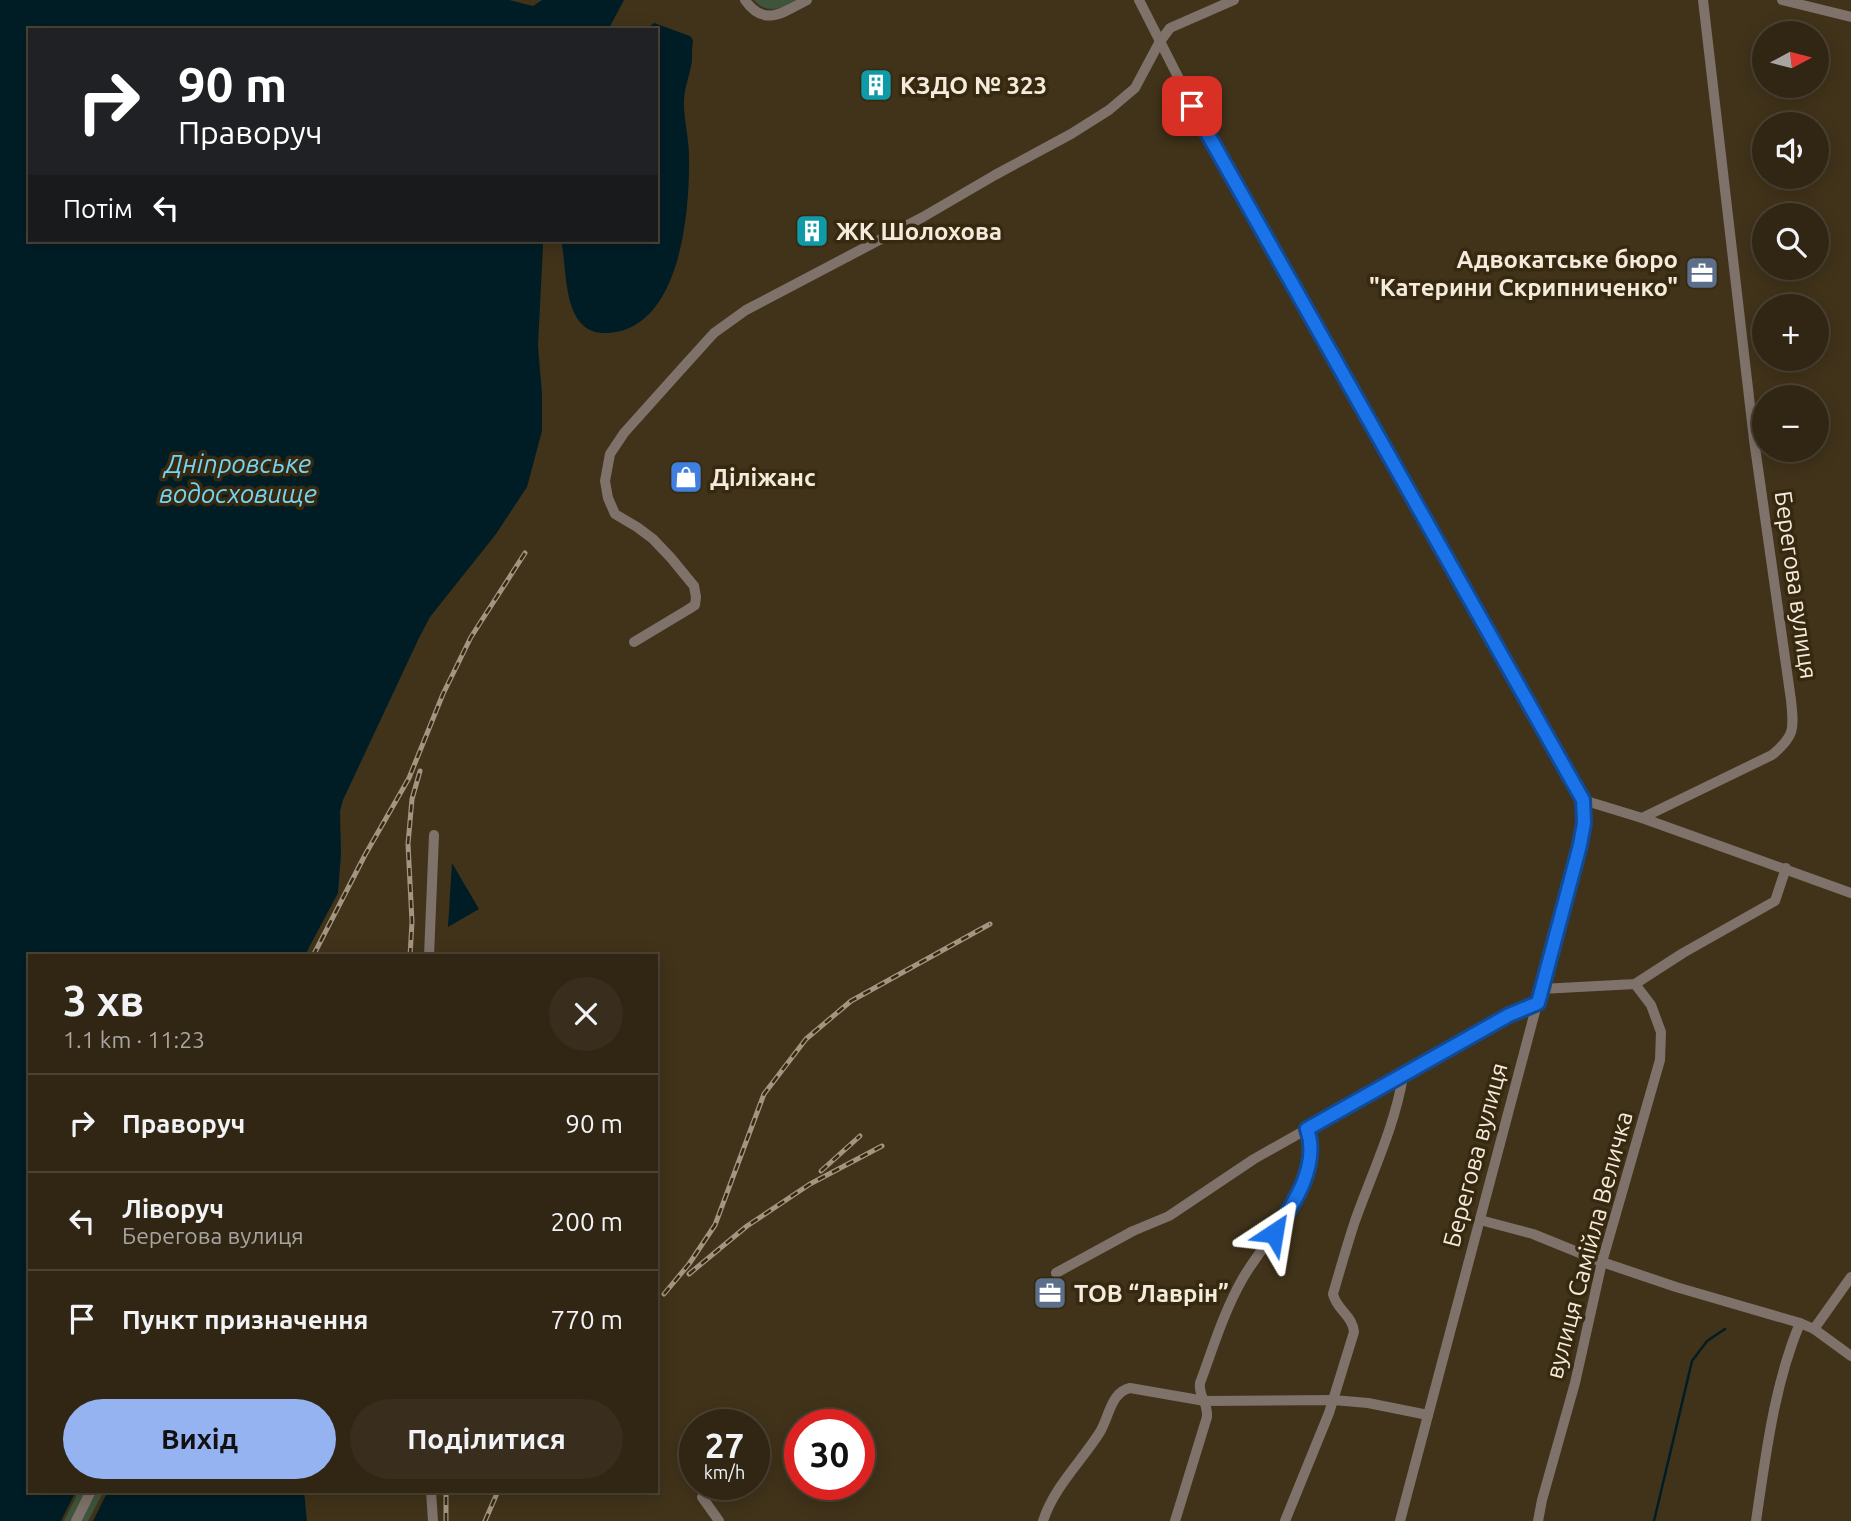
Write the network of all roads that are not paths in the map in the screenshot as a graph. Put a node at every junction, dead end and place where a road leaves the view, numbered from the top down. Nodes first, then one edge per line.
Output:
1 (745, 0) edge
2 (807, 0) edge
3 (1139, 0) edge
4 (1234, 0) edge
5 (1703, 0) edge
6 (1782, 0) edge
7 (1851, 17) edge
8 (1159, 43) junction
9 (634, 642) dead end
10 (1583, 800) junction
11 (1642, 818) junction
12 (434, 835) dead end
13 (1786, 869) junction
14 (1851, 892) edge
15 (429, 954) edge
16 (1634, 984) junction
17 (1541, 989) junction
18 (1538, 1003) junction
19 (1403, 1076) junction
20 (1307, 1129) junction
21 (1480, 1220) junction
22 (1602, 1262) junction
23 (1056, 1273) dead end
24 (1851, 1277) edge
25 (1800, 1323) junction
26 (1814, 1329) junction
27 (1851, 1356) edge
28 (1333, 1400) junction
29 (1206, 1401) junction
30 (1428, 1415) junction
31 (90, 1493) edge
32 (431, 1493) edge
33 (704, 1500) edge
34 (76, 1521) edge
35 (433, 1521) edge
36 (719, 1521) edge
37 (1043, 1521) edge
38 (1175, 1521) edge
39 (1285, 1521) edge
40 (1401, 1521) edge
41 (1538, 1521) edge
42 (1756, 1521) edge

1 - 2 street
3 - 8 street
4 - 8 street
5 - 11 street, Берегова вулиця
6 - 7 street
8 - 9 street
8 - 10 street
10 - 11 street
10 - 17 street, Берегова вулиця
11 - 13 street
12 - 15 street
13 - 14 street
13 - 16 street
16 - 17 street
16 - 22 street, вулиця Самійла Величка
17 - 18 street, Берегова вулиця
18 - 19 street
18 - 21 street, Берегова вулиця
19 - 20 street
19 - 28 street
20 - 23 street
20 - 29 street
21 - 22 street
21 - 30 street, Берегова вулиця
22 - 25 street
22 - 41 street, вулиця Самійла Величка
24 - 26 street
25 - 26 street
25 - 42 street
26 - 27 street
28 - 29 street
28 - 30 street
28 - 39 street
29 - 37 street
29 - 38 street
30 - 40 street, Берегова вулиця
31 - 34 street
32 - 35 street
33 - 36 street

